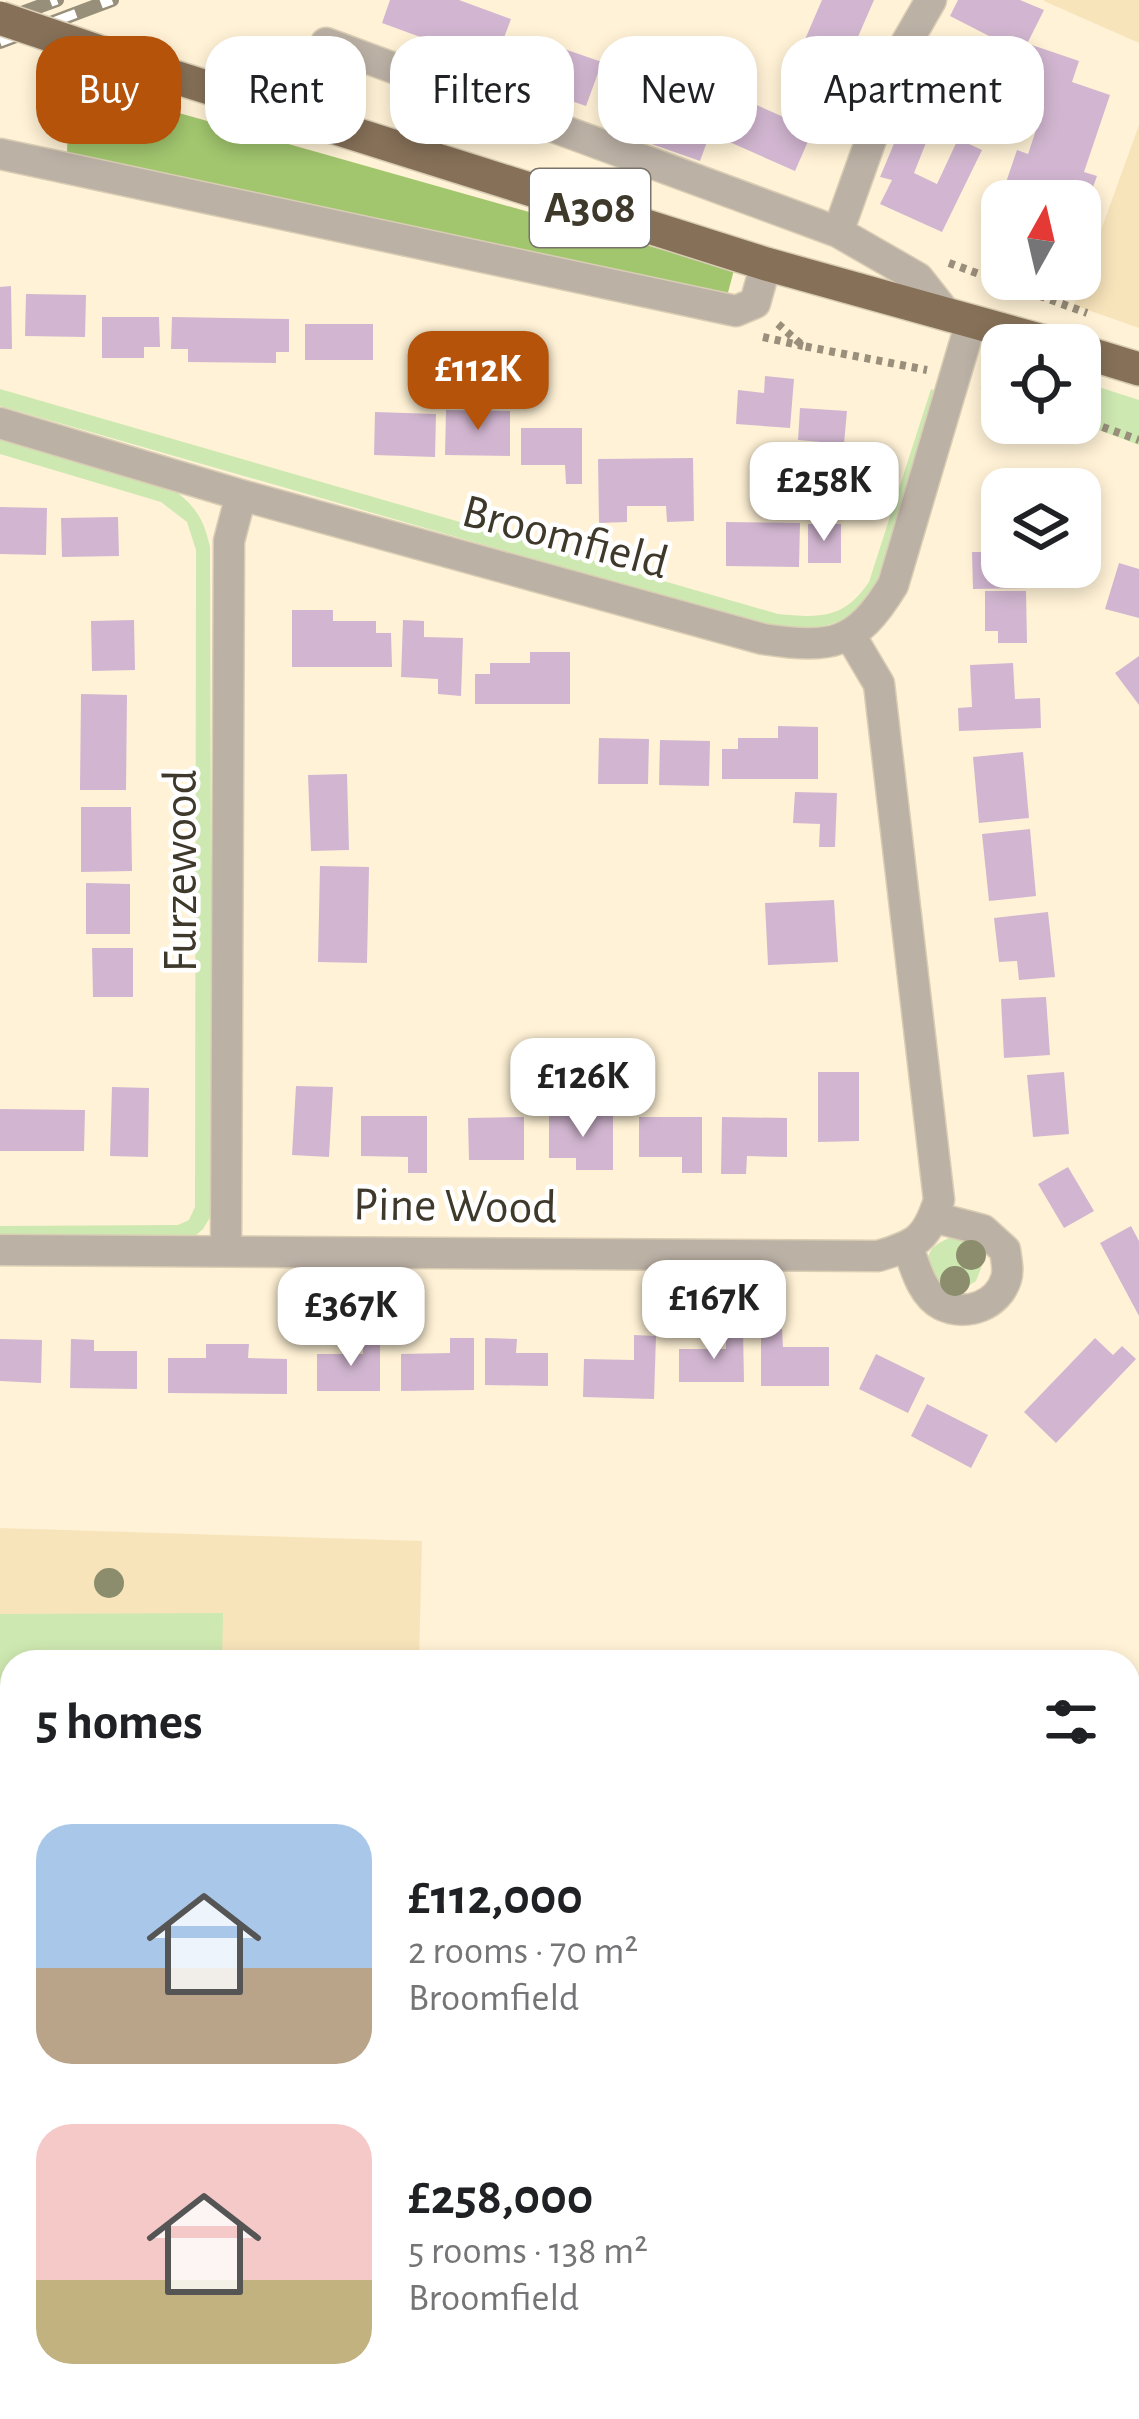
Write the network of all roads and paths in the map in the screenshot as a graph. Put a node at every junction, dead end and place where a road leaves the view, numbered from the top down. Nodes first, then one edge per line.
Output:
1 (931, 0) edge
2 (0, 18) edge
3 (366, 58) edge
4 (0, 154) edge
5 (838, 232) junction
6 (766, 264) junction
7 (755, 304) junction
8 (960, 319) junction
9 (981, 325) edge
10 (1101, 357) edge
11 (1139, 369) edge
12 (955, 376) junction
13 (0, 423) edge
14 (1101, 426) edge
15 (1139, 440) edge
16 (241, 495) junction
17 (850, 635) junction
18 (934, 1217) junction
19 (908, 1247) junction
20 (0, 1250) edge
21 (226, 1250) junction

1 - 5 street
2 - 6 highway, A308, bridge
3 - 5 street
4 - 7 street
5 - 8 street
6 - 7 street
6 - 8 highway, A308
7 - 12 path
8 - 9 highway, A308
8 - 12 street
10 - 11 highway
12 - 17 street
13 - 16 street, Broomfield
14 - 15 path
16 - 17 street, Broomfield
16 - 21 street, Furzewood
17 - 18 street
18 - 19 street
18 - 19 street
19 - 21 street, Pine Wood
20 - 21 street, Pine Wood

